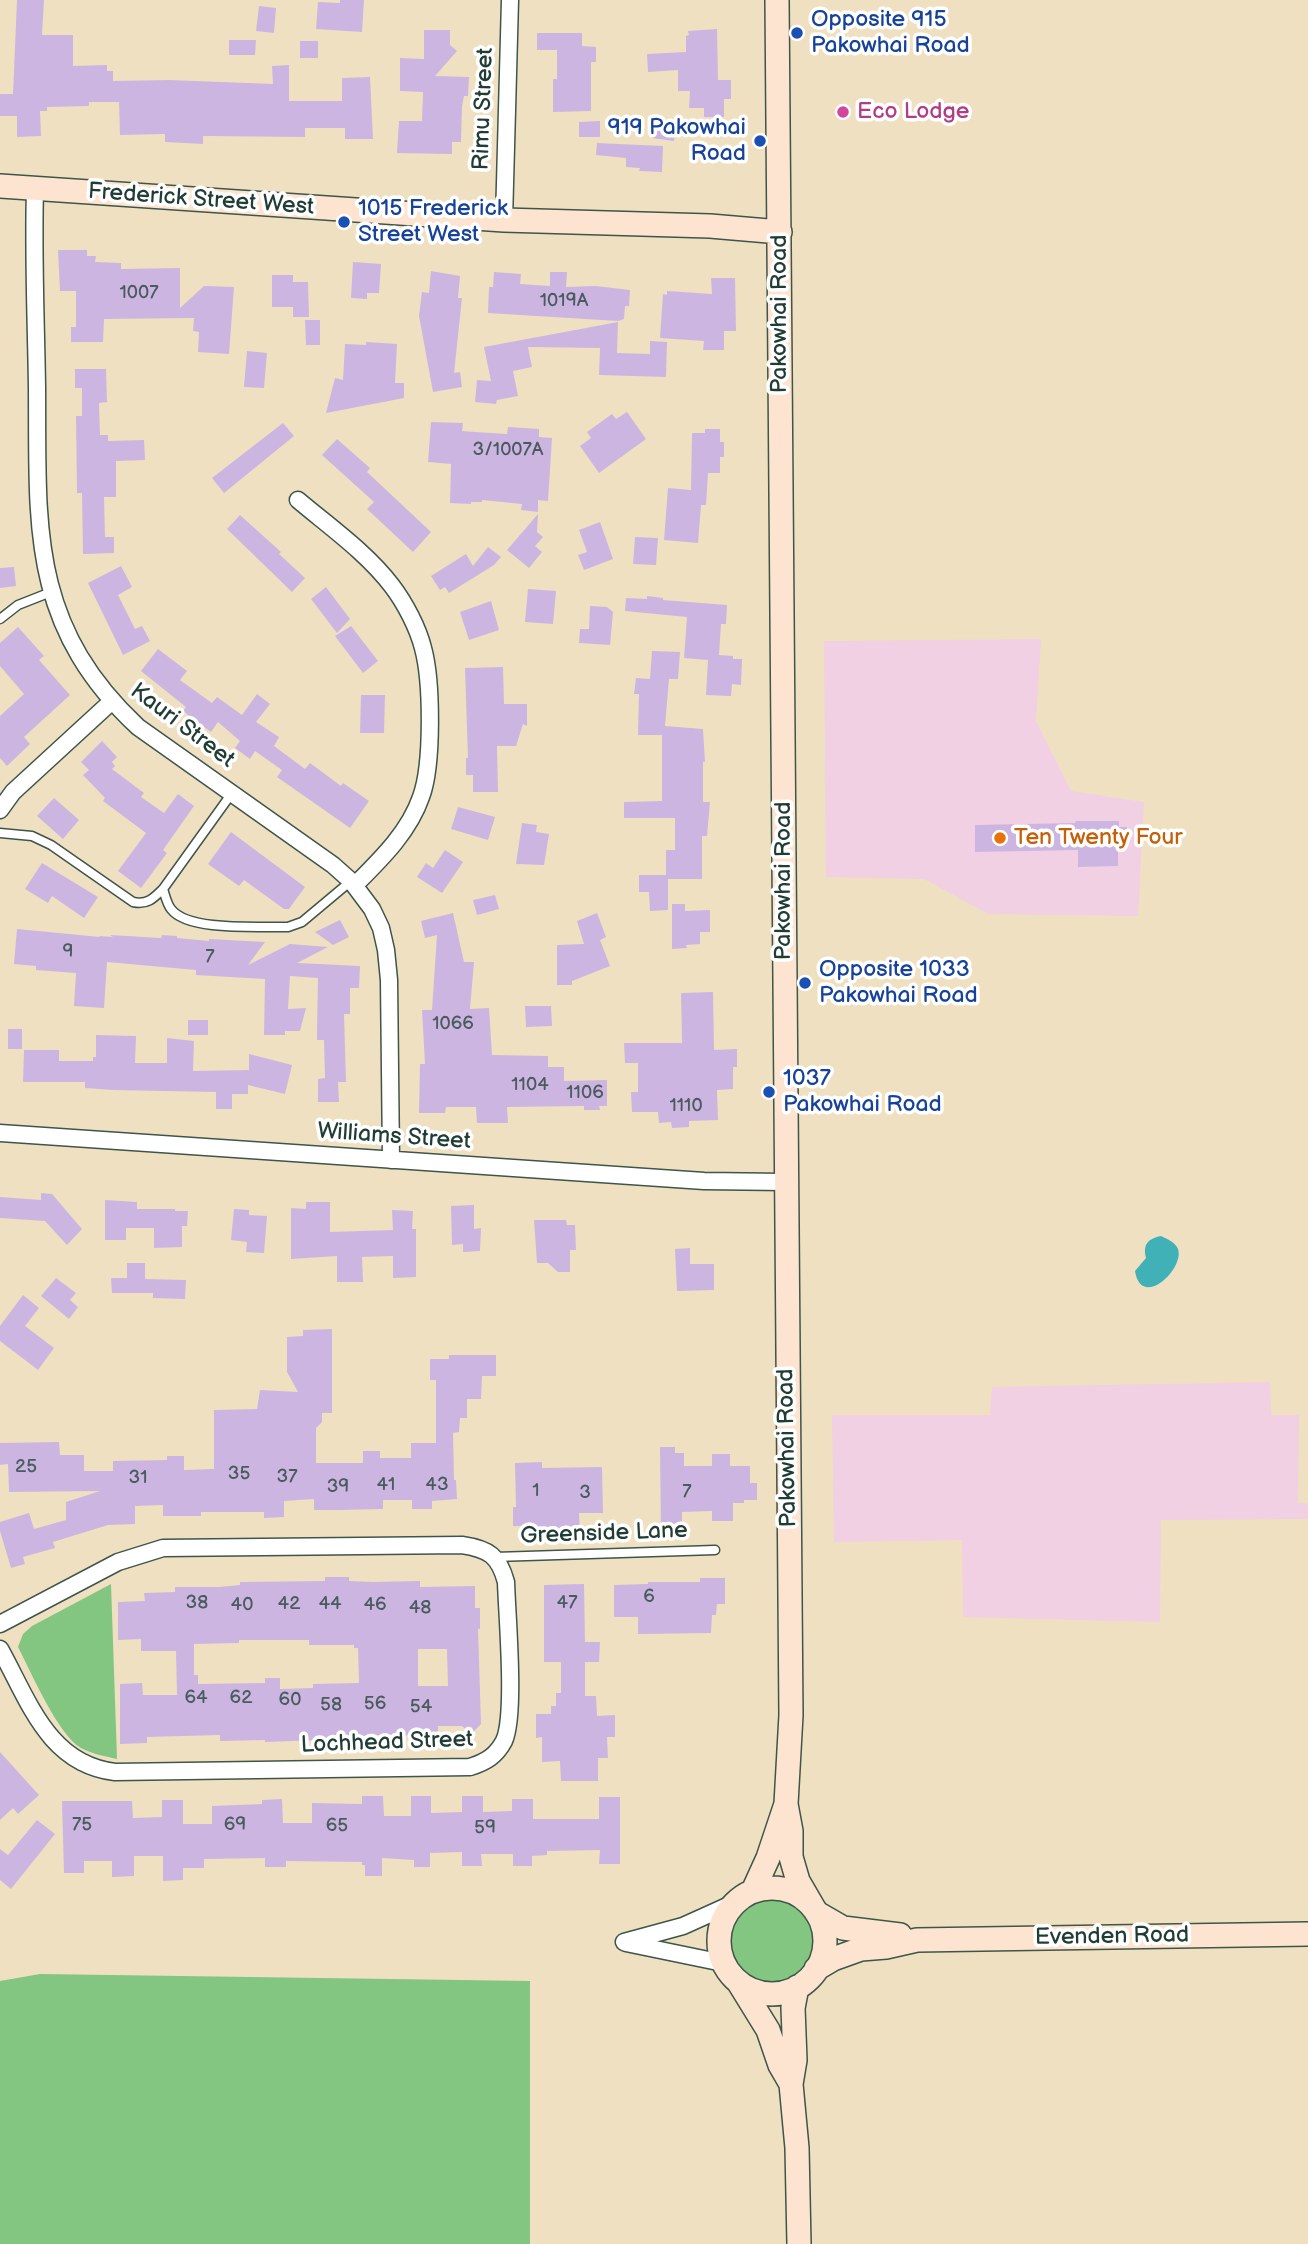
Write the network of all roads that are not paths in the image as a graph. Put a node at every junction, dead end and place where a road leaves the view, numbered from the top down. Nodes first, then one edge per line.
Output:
1 (510, 0) edge
2 (777, 0) edge
3 (0, 186) edge
4 (34, 189) junction
5 (504, 220) junction
6 (780, 232) junction
7 (298, 500) dead end
8 (51, 592) junction
9 (0, 619) edge
10 (111, 702) junction
11 (232, 793) junction
12 (0, 810) edge
13 (0, 832) edge
14 (353, 883) junction
15 (163, 888) junction
16 (0, 1133) edge
17 (391, 1160) junction
18 (785, 1182) junction
19 (715, 1550) dead end
20 (495, 1557) junction
21 (0, 1625) edge
22 (0, 1648) edge
23 (786, 1804) junction
24 (743, 1897) junction
25 (816, 1913) junction
26 (1308, 1934) edge
27 (916, 1940) junction
28 (723, 1963) junction
29 (816, 1969) junction
30 (739, 1983) junction
31 (797, 1987) junction
32 (791, 2084) junction
33 (799, 2244) edge

1 - 5 street, Rimu Street
2 - 6 main road, Pakowhai Road
3 - 4 main road, Frederick Street West
4 - 5 main road, Frederick Street West
4 - 8 street, Kauri Street
5 - 6 main road, Frederick Street West
6 - 18 main road, Pakowhai Road
7 - 14 street
8 - 9 lane
8 - 10 street, Kauri Street
10 - 11 street, Kauri Street
10 - 12 street
11 - 14 street, Kauri Street
11 - 15 lane
13 - 15 lane
14 - 15 lane
14 - 17 street, Kauri Street
16 - 17 street, Williams Street
17 - 18 street, Williams Street
18 - 23 main road, Pakowhai Road
19 - 20 lane, Greenside Lane
20 - 21 street
20 - 22 street, Lochhead Street
23 - 24 main road, Pakowhai Road
23 - 25 main road, Pakowhai Road
24 - 25 main road
24 - 28 main road
24 - 28 street
25 - 27 main road, Evenden Road
25 - 29 main road
26 - 27 main road, Evenden Road
27 - 29 main road, Evenden Road
28 - 30 main road
29 - 31 main road
30 - 31 main road
30 - 32 main road
31 - 32 main road
32 - 33 main road

